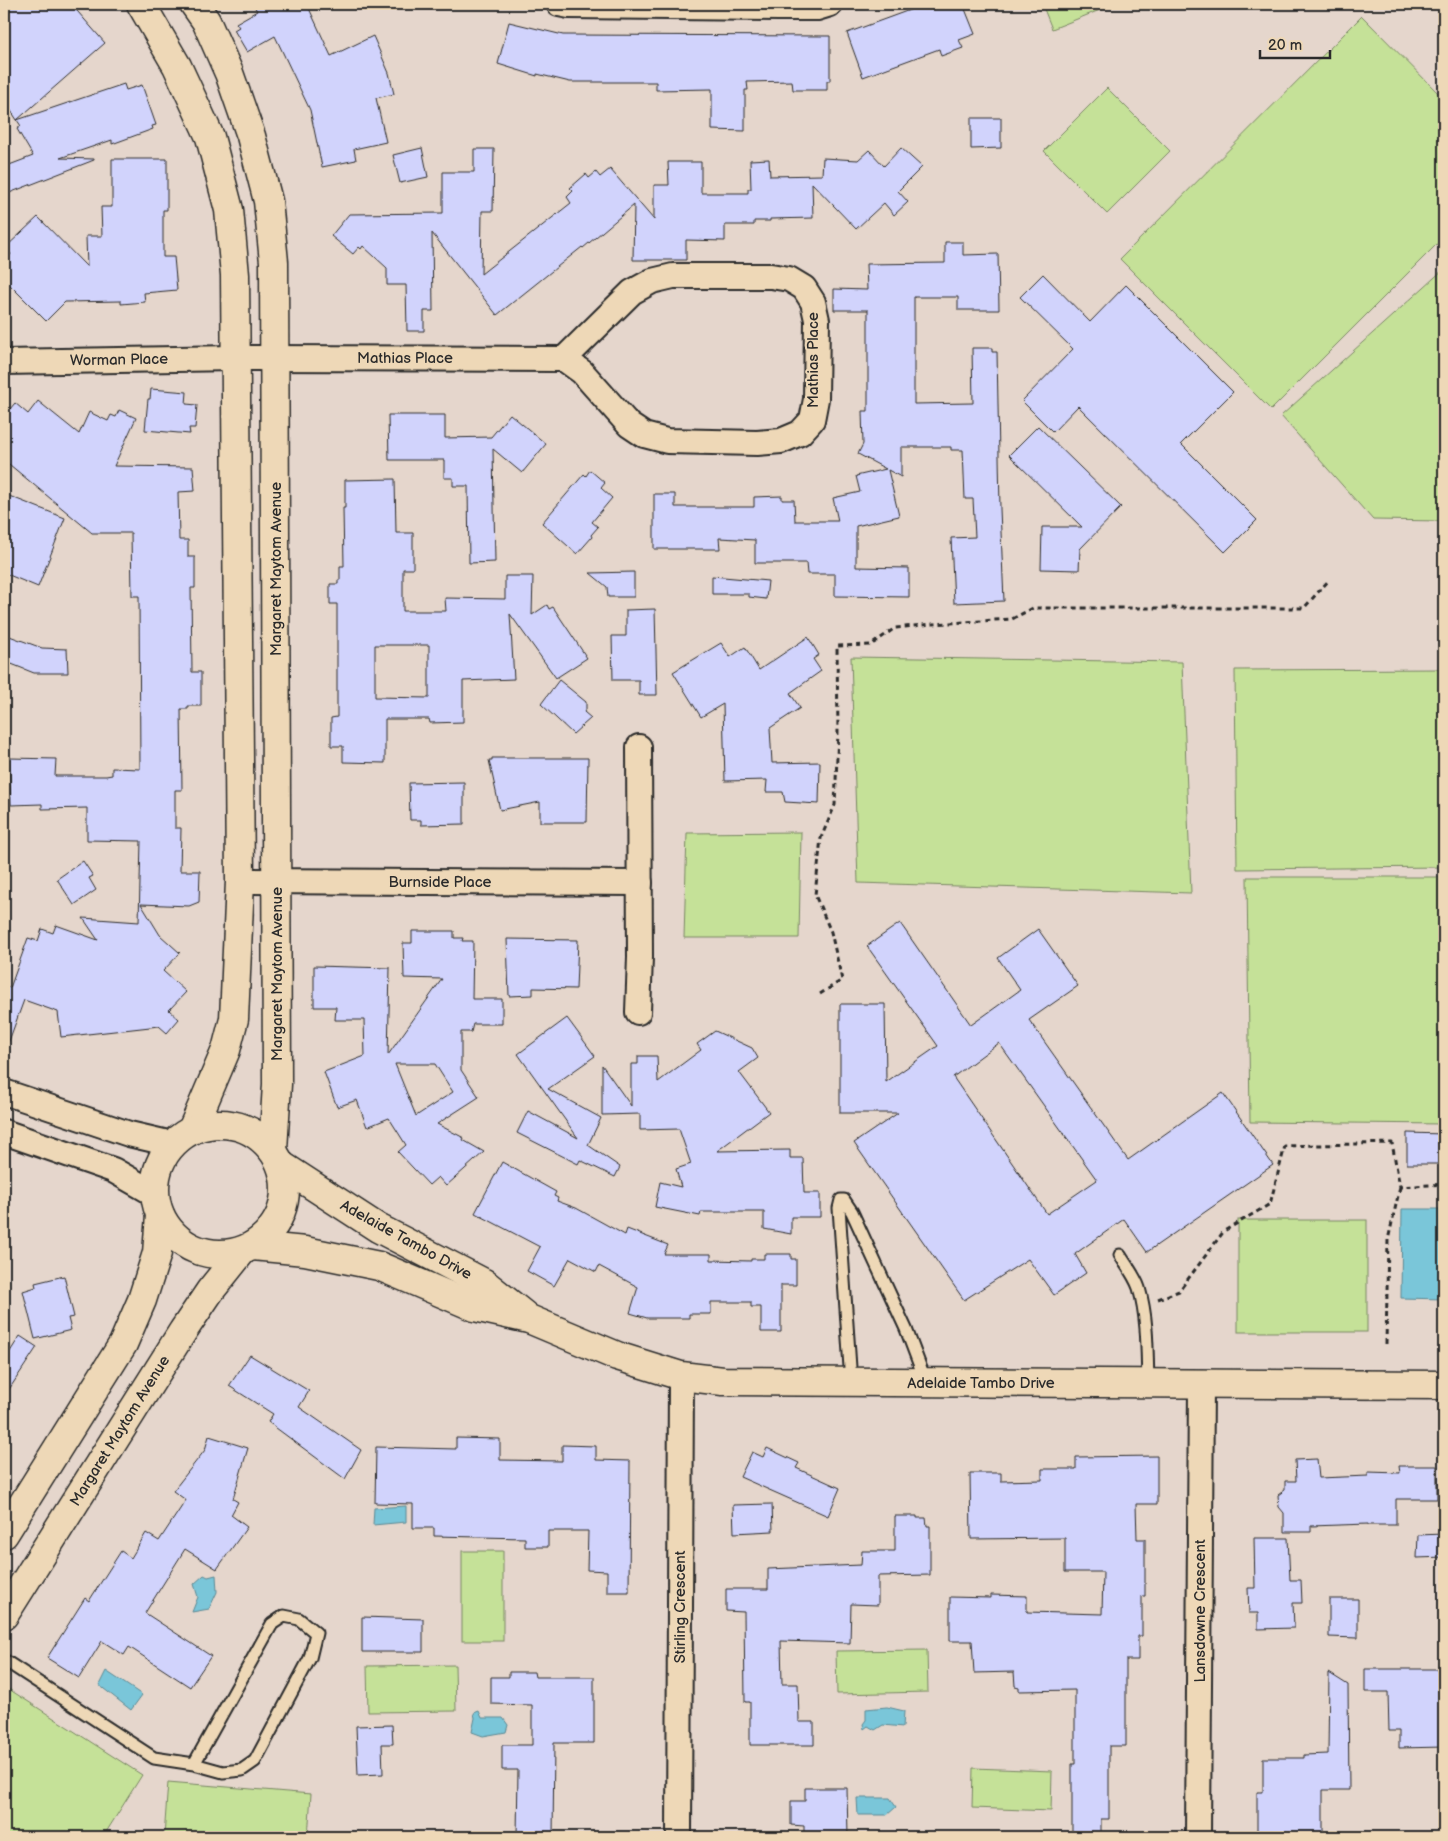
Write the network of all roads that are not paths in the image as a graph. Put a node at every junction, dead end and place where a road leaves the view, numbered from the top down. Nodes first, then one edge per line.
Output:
1 (141, 4) edge
2 (194, 4) edge
3 (559, 4) edge
4 (830, 4) edge
5 (234, 358) junction
6 (276, 358) junction
7 (564, 358) junction
8 (4, 362) edge
9 (638, 747) dead end
10 (240, 881) junction
11 (276, 881) junction
12 (640, 883) junction
13 (638, 1012) dead end
14 (4, 1092) edge
15 (4, 1132) edge
16 (182, 1137) junction
17 (277, 1157) junction
18 (158, 1205) junction
19 (248, 1249) junction
20 (1120, 1254) dead end
21 (529, 1319) junction
22 (681, 1376) junction
23 (851, 1382) junction
24 (926, 1382) junction
25 (1148, 1384) junction
26 (1201, 1384) junction
27 (1444, 1385) edge
28 (4, 1534) edge
29 (4, 1615) edge
30 (4, 1660) edge
31 (194, 1764) junction
32 (679, 1837) edge
33 (1198, 1837) edge

1 - 5 street
2 - 6 street, Margaret Maytom Avenue
3 - 4 street
5 - 6 street, Mathias Place
5 - 8 street, Worman Place
5 - 10 street
6 - 7 street, Mathias Place
6 - 11 street, Margaret Maytom Avenue
7 - 7 street, Mathias Place
9 - 12 street
10 - 11 street, Burnside Place
10 - 16 street
11 - 12 street, Burnside Place
11 - 17 street, Margaret Maytom Avenue
12 - 13 street
14 - 16 street
15 - 18 street
16 - 17 street
16 - 18 street
17 - 19 street
17 - 21 street, Adelaide Tambo Drive
18 - 19 street
18 - 28 street
19 - 21 street, Adelaide Tambo Drive
19 - 29 street, Margaret Maytom Avenue
20 - 25 lane
21 - 22 street, Adelaide Tambo Drive
22 - 23 street, Adelaide Tambo Drive
22 - 32 street, Stirling Crescent
23 - 24 street, Adelaide Tambo Drive
23 - 24 lane
24 - 25 street, Adelaide Tambo Drive
25 - 26 street, Adelaide Tambo Drive
26 - 27 street, Adelaide Tambo Drive
26 - 33 street, Lansdowne Crescent
30 - 31 lane
31 - 31 lane

